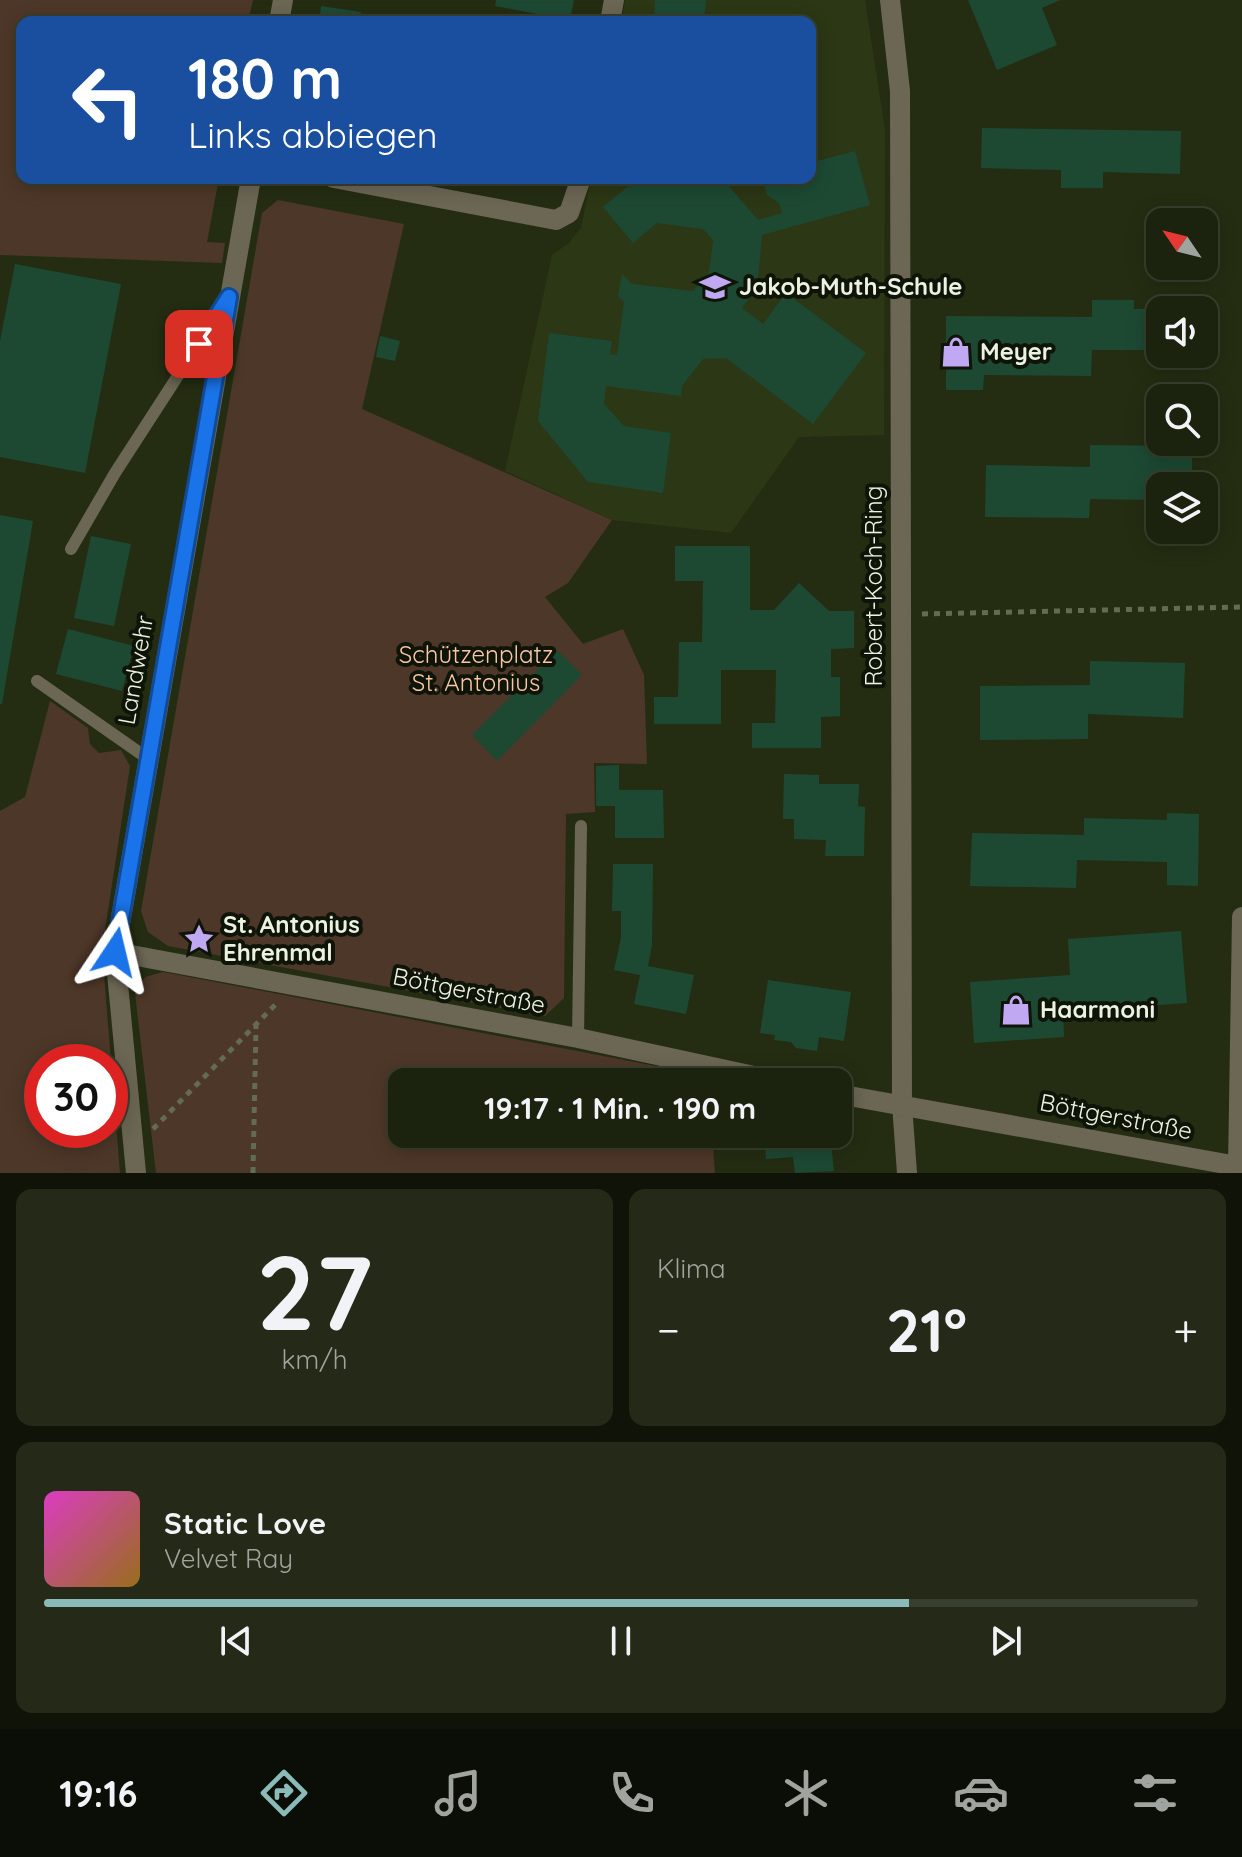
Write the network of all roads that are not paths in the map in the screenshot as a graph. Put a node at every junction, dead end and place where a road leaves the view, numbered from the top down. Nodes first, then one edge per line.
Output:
1 (890, 0) edge
2 (250, 184) edge
3 (366, 184) edge
4 (580, 184) edge
5 (229, 297) junction
6 (71, 549) dead end
7 (37, 681) dead end
8 (147, 758) junction
9 (581, 826) dead end
10 (1242, 917) edge
11 (115, 952) junction
12 (578, 1038) junction
13 (717, 1068) edge
14 (852, 1096) edge
15 (902, 1104) junction
16 (1240, 1167) edge
17 (136, 1173) edge
18 (907, 1173) edge

1 - 15 street, Robert-Koch-Ring
2 - 5 street, Landwehr
3 - 4 street
5 - 6 lane
5 - 8 street, Landwehr
7 - 8 lane
8 - 11 street, Landwehr
9 - 12 lane, Böttgerstraße
10 - 16 street
11 - 12 street, Böttgerstraße
11 - 17 street, Landwehr
12 - 13 street, Böttgerstraße
14 - 15 street, Böttgerstraße
15 - 16 street, Böttgerstraße
15 - 18 street, Robert-Koch-Ring

